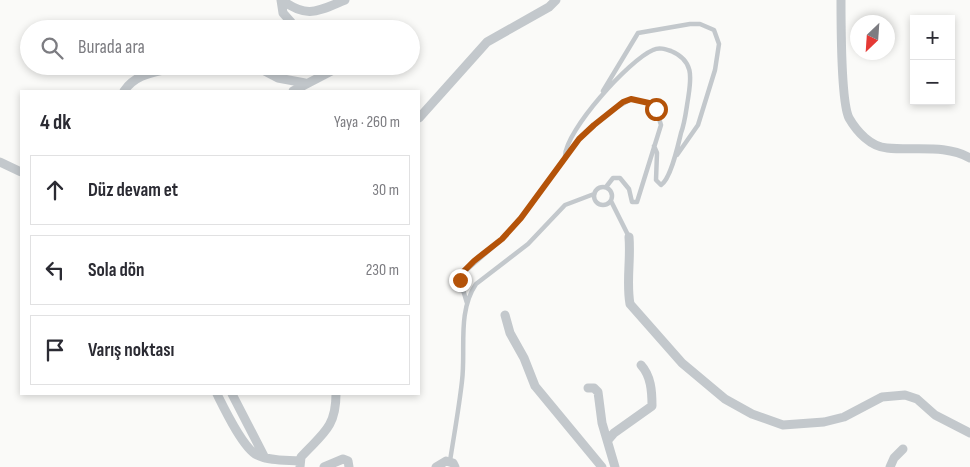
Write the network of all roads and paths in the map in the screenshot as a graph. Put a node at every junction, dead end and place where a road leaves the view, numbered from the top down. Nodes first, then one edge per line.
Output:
1 (281, 0) edge
2 (345, 0) edge
3 (556, 0) edge
4 (841, 0) edge
5 (289, 20) edge
6 (143, 75) edge
7 (272, 75) edge
8 (322, 75) edge
9 (305, 83) junction
10 (125, 90) edge
11 (294, 90) edge
12 (600, 97) junction
13 (420, 117) edge
14 (654, 146) junction
15 (565, 157) junction
16 (970, 158) edge
17 (674, 159) junction
18 (0, 162) edge
19 (20, 172) edge
20 (606, 187) junction
21 (594, 194) junction
22 (610, 201) junction
23 (629, 237) joint
24 (467, 303) junction
25 (505, 315) dead end
26 (641, 365) dead end
27 (588, 388) dead end
28 (217, 395) edge
29 (232, 395) edge
30 (336, 395) edge
31 (970, 433) edge
32 (608, 440) junction
33 (903, 449) dead end
34 (264, 458) junction
35 (300, 464) edge
36 (452, 464) edge
37 (324, 467) edge
38 (349, 467) edge
39 (436, 467) edge
40 (602, 467) edge
41 (616, 467) edge
42 (890, 467) edge

1 - 2 street
1 - 5 street
3 - 13 street
4 - 16 street
6 - 10 street
7 - 9 street
8 - 9 street
9 - 11 street
12 - 15 lane
12 - 17 lane
12 - 17 lane
14 - 15 lane
14 - 17 lane
14 - 20 lane
15 - 24 lane
18 - 19 street
20 - 21 lane
20 - 22 lane
21 - 22 lane
21 - 24 lane
22 - 23 lane
23 - 31 street
24 - 36 lane
25 - 40 street
26 - 32 street
27 - 32 street
28 - 34 street
29 - 34 street
30 - 35 street
32 - 41 street
33 - 42 street
34 - 35 street
36 - 39 street
37 - 38 street

